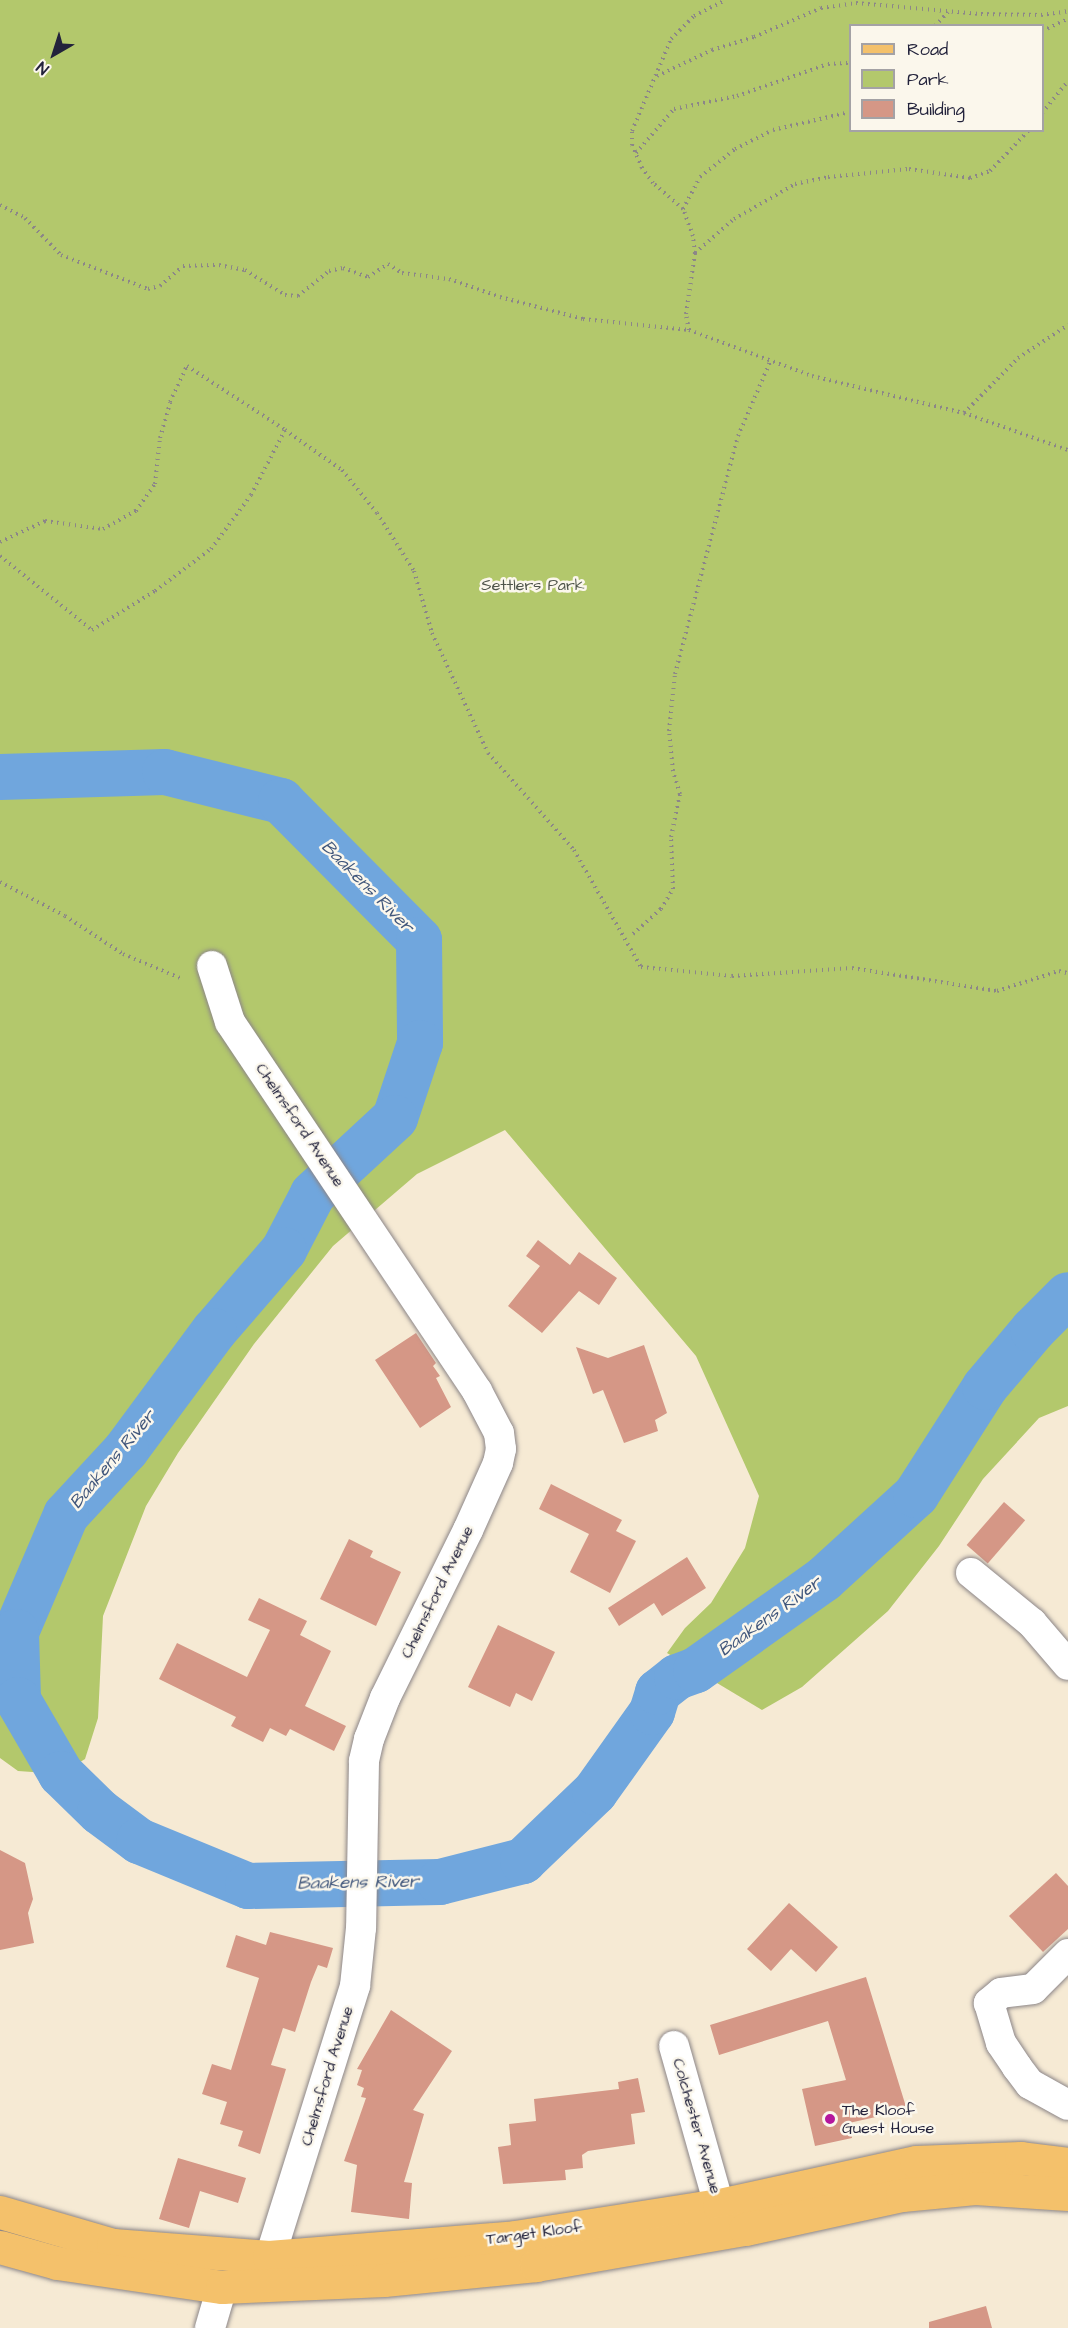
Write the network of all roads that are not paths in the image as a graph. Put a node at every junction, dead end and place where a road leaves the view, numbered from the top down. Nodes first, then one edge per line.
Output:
1 (212, 966) dead end
2 (971, 1574) dead end
3 (1068, 1665) edge
4 (1068, 1954) edge
5 (674, 2046) dead end
6 (1068, 2105) edge
7 (1068, 2164) edge
8 (1068, 2194) edge
9 (719, 2205) junction
10 (0, 2212) edge
11 (0, 2247) edge
12 (265, 2271) junction
13 (222, 2287) junction
14 (210, 2328) edge

1 - 12 street, Chelmsford Avenue
2 - 3 street
4 - 6 street
5 - 9 street, Colchester Avenue
7 - 9 main road, Target Kloof
8 - 12 main road, Target Kloof
9 - 12 main road, Target Kloof
10 - 12 main road, Target Kloof
11 - 13 main road, Target Kloof
12 - 13 main road, Target Kloof
13 - 14 street

